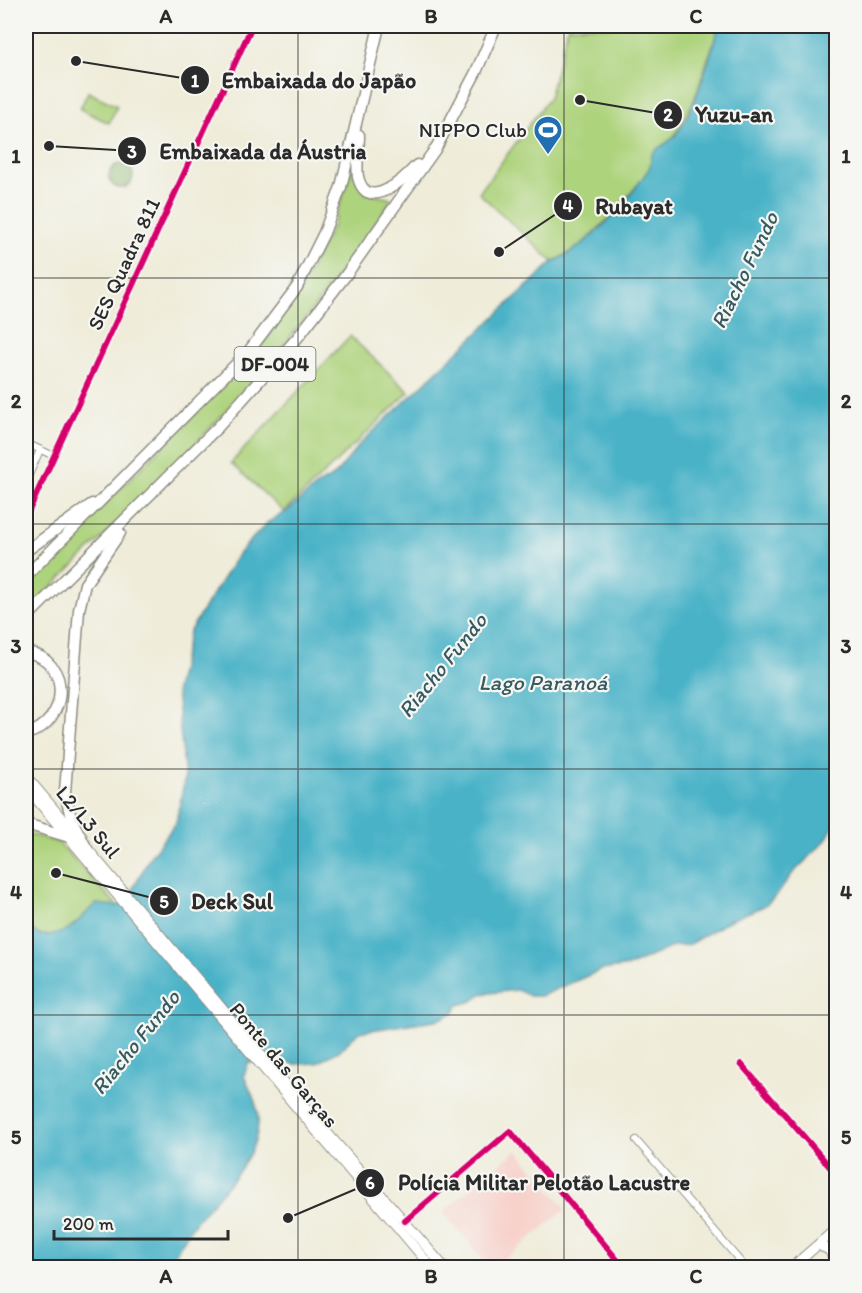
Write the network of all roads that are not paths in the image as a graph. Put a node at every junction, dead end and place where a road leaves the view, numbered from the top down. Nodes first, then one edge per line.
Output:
1 (252, 26) edge
2 (379, 26) edge
3 (496, 26) edge
4 (360, 110) junction
5 (436, 148) junction
6 (26, 443) edge
7 (40, 450) junction
8 (54, 456) junction
9 (26, 482) edge
10 (110, 493) junction
11 (145, 500) junction
12 (26, 518) edge
13 (26, 550) edge
14 (26, 576) edge
15 (26, 618) edge
16 (26, 652) edge
17 (26, 734) edge
18 (26, 776) edge
19 (26, 787) edge
20 (26, 824) edge
21 (66, 836) junction
22 (88, 851) junction
23 (109, 886) joint
24 (124, 892) joint
25 (741, 1064) dead end
26 (278, 1082) junction
27 (636, 1140) dead end
28 (837, 1174) edge
29 (405, 1221) junction
30 (835, 1231) edge
31 (818, 1245) junction
32 (837, 1248) edge
33 (837, 1262) edge
34 (432, 1268) edge
35 (445, 1268) edge
36 (624, 1268) edge
37 (746, 1268) edge
38 (791, 1268) edge

1 - 8 street, SES Quadra 811
2 - 4 highway, DF-004
3 - 5 highway, DF-004
4 - 5 highway
4 - 10 highway, DF-004
5 - 11 highway, DF-004
6 - 7 street
7 - 8 street
7 - 9 street
8 - 12 street, SES Quadra 811
10 - 13 highway
10 - 14 highway, DF-004
11 - 15 highway, DF-004
11 - 22 highway
16 - 17 highway
18 - 22 main road, L2/L3 Sul
19 - 21 main road, L2/L3 Sul
20 - 21 highway
21 - 23 main road, L2/L3 Sul
22 - 24 main road, L2/L3 Sul
23 - 26 main road, Ponte das Garças
24 - 26 main road, Ponte das Garças
25 - 28 street
26 - 29 main road, Ponte das Garças
26 - 34 main road, Ponte das Garças
27 - 37 street
29 - 35 main road, Ponte das Garças
29 - 36 street
30 - 31 main road
30 - 32 main road
31 - 33 main road
31 - 38 main road

